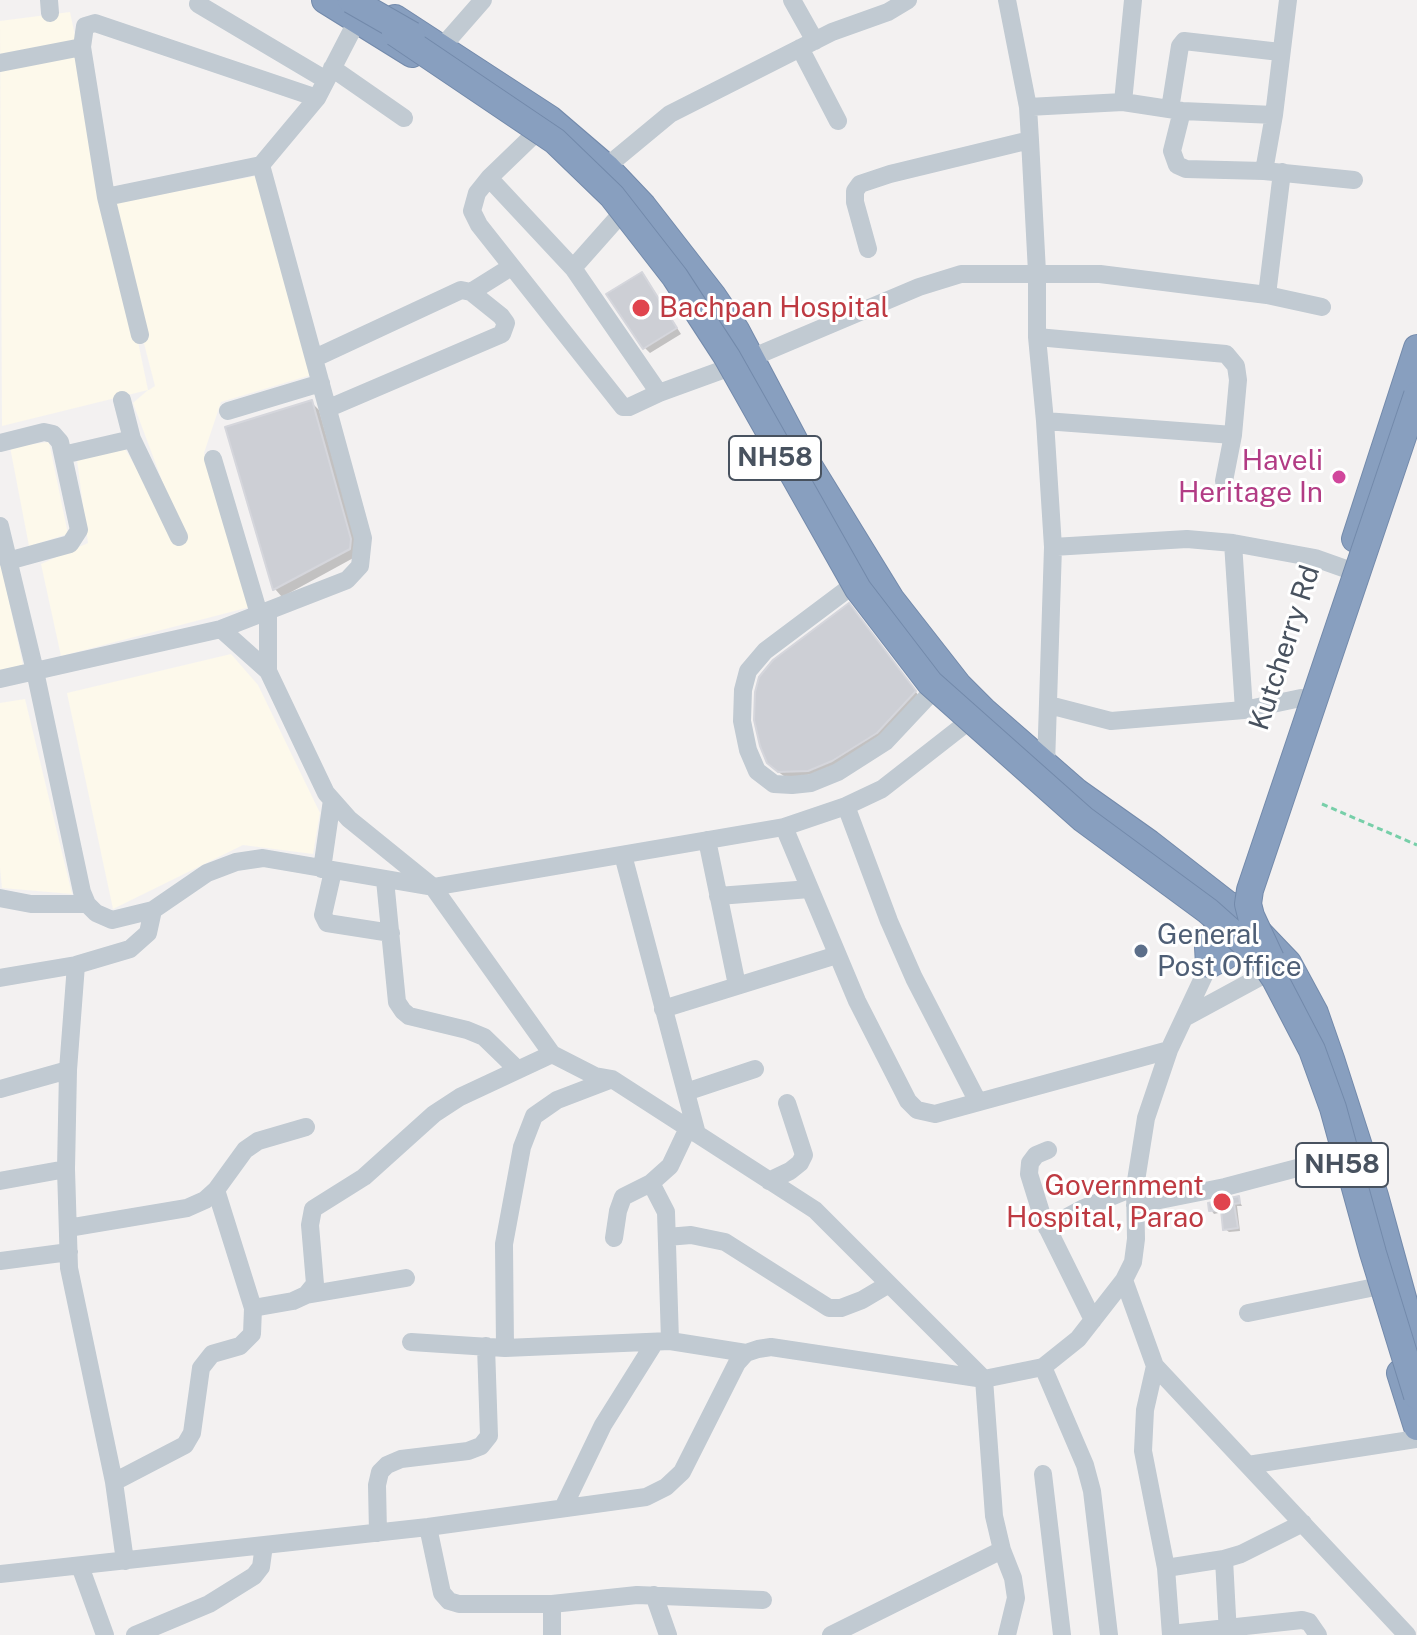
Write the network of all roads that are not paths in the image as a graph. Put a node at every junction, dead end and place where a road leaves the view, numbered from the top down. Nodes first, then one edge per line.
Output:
1 (325, 0) edge
2 (483, 0) edge
3 (792, 0) edge
4 (908, 0) edge
5 (1007, 0) edge
6 (1133, 0) edge
7 (1288, 0) edge
8 (198, 4) dead end
9 (885, 6) edge
10 (369, 14) edge
11 (808, 44) junction
12 (82, 47) junction
13 (441, 48) junction
14 (1280, 52) junction
15 (0, 63) edge
16 (329, 74) junction
17 (317, 98) junction
18 (1123, 102) junction
19 (1028, 107) junction
20 (1176, 110) junction
21 (1274, 115) junction
22 (404, 118) dead end
23 (838, 121) dead end
24 (542, 126) junction
25 (1030, 140) junction
26 (261, 165) junction
27 (606, 167) junction
28 (1273, 171) junction
29 (489, 178) junction
30 (1354, 180) dead end
31 (106, 197) junction
32 (620, 215) junction
33 (868, 249) dead end
34 (511, 267) junction
35 (573, 268) junction
36 (1037, 272) junction
37 (471, 292) junction
38 (1267, 295) junction
39 (1322, 307) dead end
40 (140, 335) dead end
41 (1037, 337) junction
42 (1417, 348) edge
43 (315, 358) junction
44 (751, 358) junction
45 (725, 369) junction
46 (321, 383) junction
47 (659, 393) junction
48 (1417, 395) edge
49 (122, 400) dead end
50 (329, 408) junction
51 (228, 411) dead end
52 (1045, 421) junction
53 (1417, 423) edge
54 (1233, 435) junction
55 (132, 439) junction
56 (0, 443) edge
57 (63, 455) junction
58 (213, 459) dead end
59 (1224, 481) dead end
60 (0, 526) edge
61 (179, 537) dead end
62 (1233, 543) junction
63 (1053, 547) junction
64 (8, 561) junction
65 (1346, 569) junction
66 (849, 588) junction
67 (264, 613) junction
68 (221, 629) junction
69 (35, 671) junction
70 (268, 671) junction
71 (0, 679) edge
72 (931, 693) junction
73 (1301, 698) junction
74 (1049, 705) junction
75 (1244, 710) junction
76 (973, 718) junction
77 (1046, 765) junction
78 (332, 800) junction
79 (846, 806) junction
80 (784, 827) junction
81 (707, 840) junction
82 (623, 855) junction
83 (327, 870) junction
84 (385, 880) junction
85 (433, 887) junction
86 (810, 889) junction
87 (718, 896) junction
88 (0, 898) edge
89 (87, 904) junction
90 (153, 910) junction
91 (1237, 911) junction
92 (391, 933) junction
93 (1225, 935) junction
94 (1261, 940) junction
95 (837, 955) junction
96 (1288, 963) junction
97 (76, 965) junction
98 (1209, 965) joint
99 (1262, 976) junction
100 (0, 978) edge
101 (737, 985) junction
102 (663, 1009) junction
103 (1184, 1018) junction
104 (1169, 1050) junction
105 (552, 1054) junction
106 (755, 1069) dead end
107 (68, 1070) junction
108 (518, 1070) junction
109 (612, 1079) junction
110 (0, 1089) edge
111 (686, 1092) junction
112 (978, 1102) junction
113 (787, 1103) dead end
114 (306, 1127) dead end
115 (693, 1131) junction
116 (1048, 1150) dead end
117 (1339, 1157) junction
118 (66, 1169) junction
119 (0, 1181) edge
120 (769, 1181) junction
121 (651, 1183) junction
122 (216, 1190) junction
123 (1135, 1196) junction
124 (68, 1228) junction
125 (1047, 1228) junction
126 (667, 1237) junction
127 (614, 1238) dead end
128 (69, 1252) junction
129 (0, 1261) edge
130 (406, 1278) dead end
131 (1124, 1280) junction
132 (889, 1284) junction
133 (1375, 1287) junction
134 (306, 1295) junction
135 (253, 1308) junction
136 (1248, 1313) dead end
137 (1093, 1320) junction
138 (662, 1341) junction
139 (411, 1342) dead end
140 (486, 1346) junction
141 (505, 1348) junction
142 (1417, 1349) edge
143 (746, 1353) junction
144 (1155, 1366) junction
145 (1043, 1367) junction
146 (1417, 1368) edge
147 (984, 1379) junction
148 (1417, 1396) edge
149 (1417, 1427) edge
150 (1417, 1439) edge
151 (1248, 1465) junction
152 (1043, 1474) dead end
153 (114, 1482) junction
154 (563, 1508) junction
155 (1303, 1523) junction
156 (428, 1527) junction
157 (378, 1533) junction
158 (264, 1545) junction
159 (1002, 1550) junction
160 (1224, 1559) junction
161 (125, 1561) junction
162 (80, 1566) junction
163 (1166, 1568) junction
164 (0, 1574) edge
165 (654, 1595) junction
166 (763, 1600) dead end
167 (552, 1604) junction
168 (1228, 1632) edge
169 (105, 1635) edge
170 (135, 1635) edge
171 (552, 1635) edge
172 (668, 1635) edge
173 (831, 1635) edge
174 (1007, 1635) edge
175 (1062, 1635) edge
176 (1109, 1635) edge
177 (1171, 1635) edge
178 (1318, 1635) edge
179 (1407, 1635) edge

1 - 10 highway, NH58
2 - 13 street
3 - 11 street
4 - 9 street
5 - 19 street
6 - 18 street
7 - 14 street
8 - 16 street
9 - 11 street
10 - 13 highway, NH58
10 - 16 street
10 - 24 highway, NH58
10 - 94 highway, bridge
10 - 148 highway, bridge
11 - 23 street
11 - 27 street
12 - 15 street
12 - 17 street
12 - 31 street
13 - 24 highway, NH58
14 - 20 street
14 - 21 street
16 - 17 street
16 - 22 street
17 - 26 street
18 - 19 street
18 - 20 street
19 - 25 street
20 - 21 street
20 - 28 street
21 - 28 street
24 - 27 highway, NH58
24 - 29 street
24 - 32 highway, NH58
25 - 33 street
25 - 36 street
26 - 31 street
26 - 43 street
27 - 44 highway, NH58
28 - 30 street
28 - 38 street
29 - 34 street
29 - 35 street
31 - 40 street
32 - 35 street
32 - 45 highway, NH58
34 - 37 street
34 - 47 street
35 - 47 street
36 - 38 street
36 - 41 street
36 - 44 street
37 - 43 street
37 - 50 street
38 - 39 street
41 - 52 street
41 - 54 street
42 - 65 highway, Kutcherry Rd
43 - 46 street
44 - 45 street
44 - 76 highway, NH58
45 - 47 street
45 - 66 highway, NH58
46 - 50 street
46 - 51 street
48 - 94 highway, bridge
49 - 55 street
50 - 67 street
52 - 54 street
52 - 63 street
53 - 91 highway
54 - 59 street
55 - 57 street
55 - 61 street
56 - 57 street
57 - 64 street
58 - 67 street
60 - 64 street
62 - 63 street
62 - 65 street
62 - 75 street
63 - 74 street
64 - 69 street
65 - 73 highway, Kutcherry Rd
66 - 72 highway, NH58
66 - 72 street
67 - 68 street
67 - 70 street
68 - 69 street
68 - 70 street
69 - 71 street
69 - 89 street
70 - 78 street
72 - 76 highway, NH58
73 - 75 street
73 - 91 highway, Kutcherry Rd
74 - 75 street
74 - 77 street
76 - 77 highway, NH58
76 - 79 street
76 - 93 highway, NH58
77 - 91 highway, NH58
78 - 83 street
78 - 85 street
79 - 80 street
79 - 112 street
80 - 81 street
80 - 86 street
81 - 82 street
81 - 87 street
82 - 85 street
82 - 102 street
83 - 84 street
83 - 90 street
83 - 92 street
84 - 85 street
84 - 92 street
85 - 105 street
86 - 87 street
86 - 95 street
87 - 101 street
88 - 89 street
89 - 90 street
90 - 97 street
91 - 93 highway
91 - 96 highway, NH58
92 - 108 street
93 - 98 highway
93 - 99 highway, NH58
94 - 146 highway, bridge
95 - 101 street
95 - 112 street
96 - 99 street
96 - 142 highway, NH58
97 - 100 street
97 - 107 street
98 - 103 street
99 - 103 street
99 - 117 highway, NH58
101 - 102 street
102 - 111 street
103 - 104 street
104 - 112 street
104 - 123 street
105 - 108 street
105 - 109 street
106 - 111 street
107 - 110 street
107 - 118 street
108 - 134 street
109 - 115 street
109 - 141 street
111 - 115 street
113 - 120 street
114 - 122 street
115 - 120 street
115 - 121 street
116 - 125 street
117 - 123 street
117 - 133 highway, NH58
118 - 119 street
118 - 124 street
120 - 132 street
121 - 126 street
121 - 127 street
122 - 124 street
122 - 135 street
123 - 125 street
123 - 131 street
124 - 128 street
125 - 137 street
126 - 132 street
126 - 138 street
128 - 129 street
128 - 153 street
130 - 134 street
131 - 137 street
131 - 144 street
132 - 147 street
133 - 136 street
133 - 149 highway, NH58
134 - 135 street
135 - 153 street
137 - 145 street
138 - 141 street
138 - 143 street
138 - 154 street
139 - 140 street
140 - 141 street
140 - 157 street
143 - 147 street
143 - 154 street
144 - 151 street
144 - 163 street
145 - 147 street
145 - 176 street
147 - 159 street
150 - 151 street
151 - 155 street
152 - 175 street
153 - 161 street
154 - 156 street
155 - 160 street
155 - 179 street
156 - 157 street
156 - 167 street
157 - 158 street
158 - 161 street
158 - 170 street
159 - 173 street
159 - 174 street
160 - 163 street
160 - 168 street
161 - 162 street
162 - 164 street
162 - 169 street
163 - 177 street
165 - 166 street
165 - 167 street
165 - 172 street
167 - 171 street
168 - 177 street
168 - 178 street

